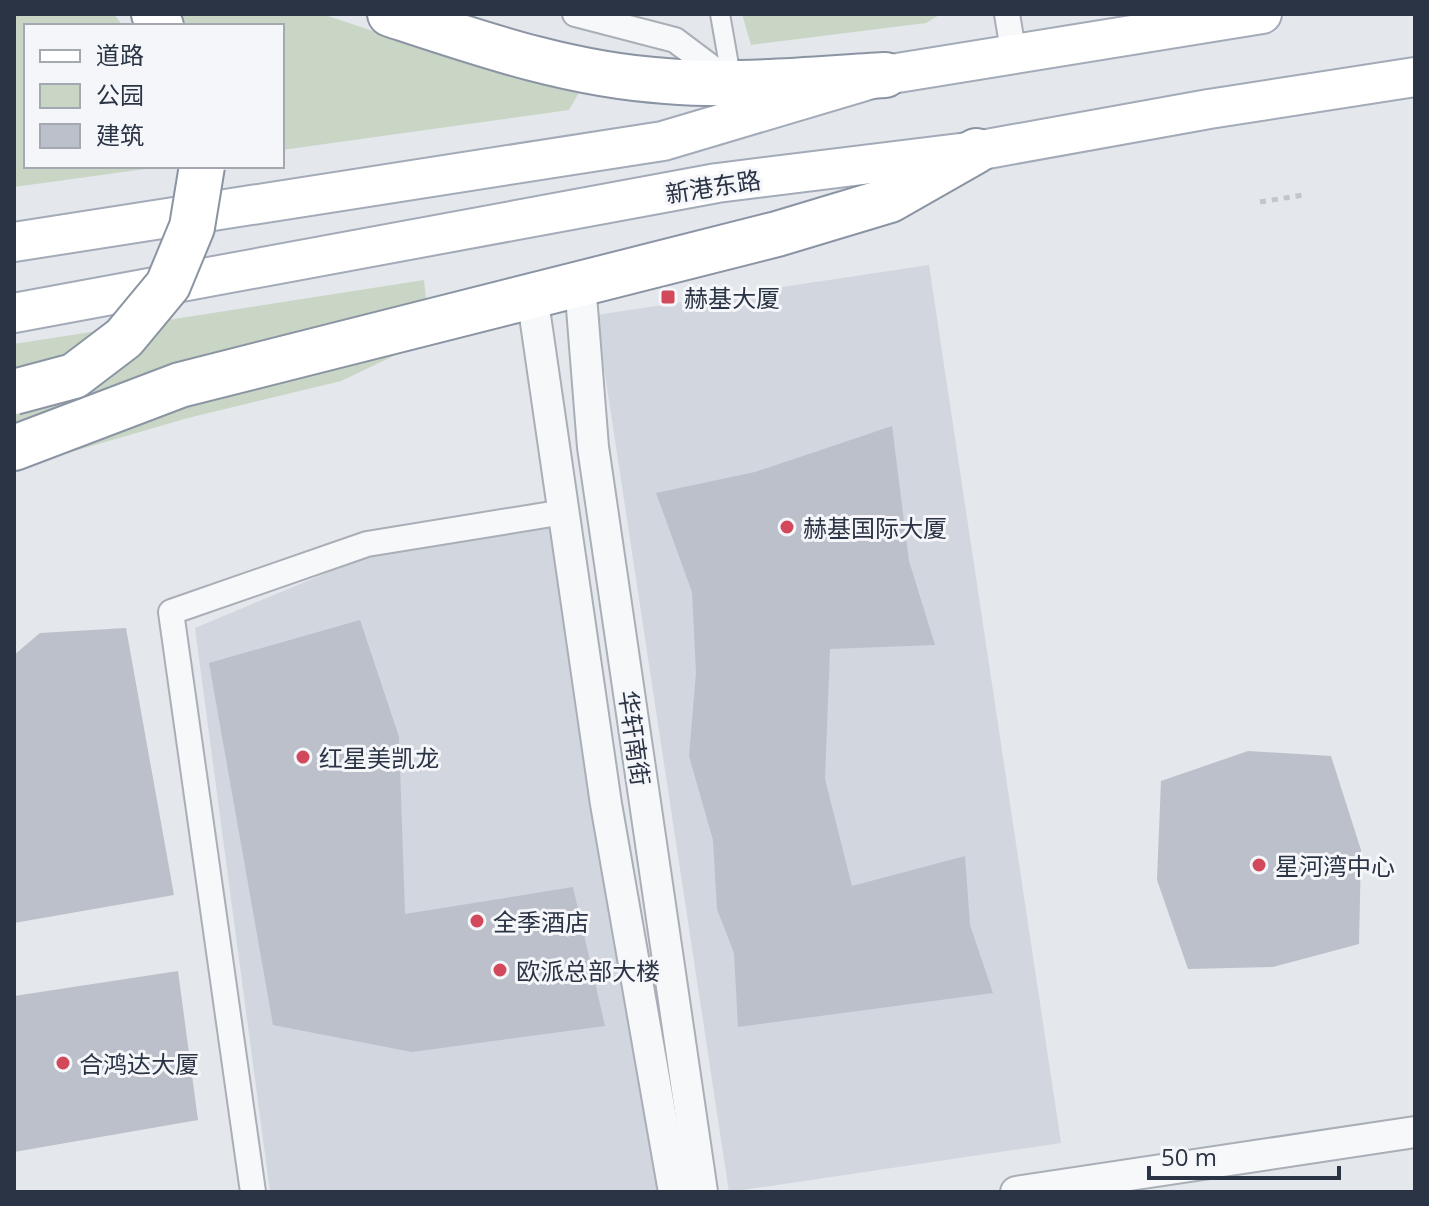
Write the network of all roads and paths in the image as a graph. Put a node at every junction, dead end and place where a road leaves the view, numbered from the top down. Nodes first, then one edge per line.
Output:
1 (390, 14) edge
2 (575, 14) edge
3 (646, 14) edge
4 (720, 14) edge
5 (1007, 14) edge
6 (1262, 14) edge
7 (675, 40) junction
8 (1014, 56) junction
9 (885, 75) junction
10 (1415, 77) edge
11 (732, 83) junction
12 (976, 151) junction
13 (202, 168) edge
14 (1303, 195) dead end
15 (1260, 202) dead end
16 (14, 242) edge
17 (580, 283) junction
18 (532, 295) junction
19 (14, 313) edge
20 (14, 392) edge
21 (14, 448) edge
22 (564, 512) junction
23 (1415, 1132) edge
24 (253, 1192) edge
25 (674, 1192) edge
26 (702, 1192) edge
27 (1016, 1192) edge

1 - 11 highway
2 - 7 street
3 - 7 street
4 - 11 street
5 - 8 street
6 - 8 main road
7 - 11 street
8 - 9 main road
9 - 11 highway
9 - 16 main road
10 - 12 main road, 新港东路
12 - 17 highway
12 - 19 main road, 新港东路
13 - 20 highway, bridge
14 - 15 path
17 - 18 highway
17 - 26 street, 华轩南街
18 - 21 highway
18 - 22 street, 华轩南街
22 - 24 street
22 - 25 street, 华轩南街
23 - 27 street

